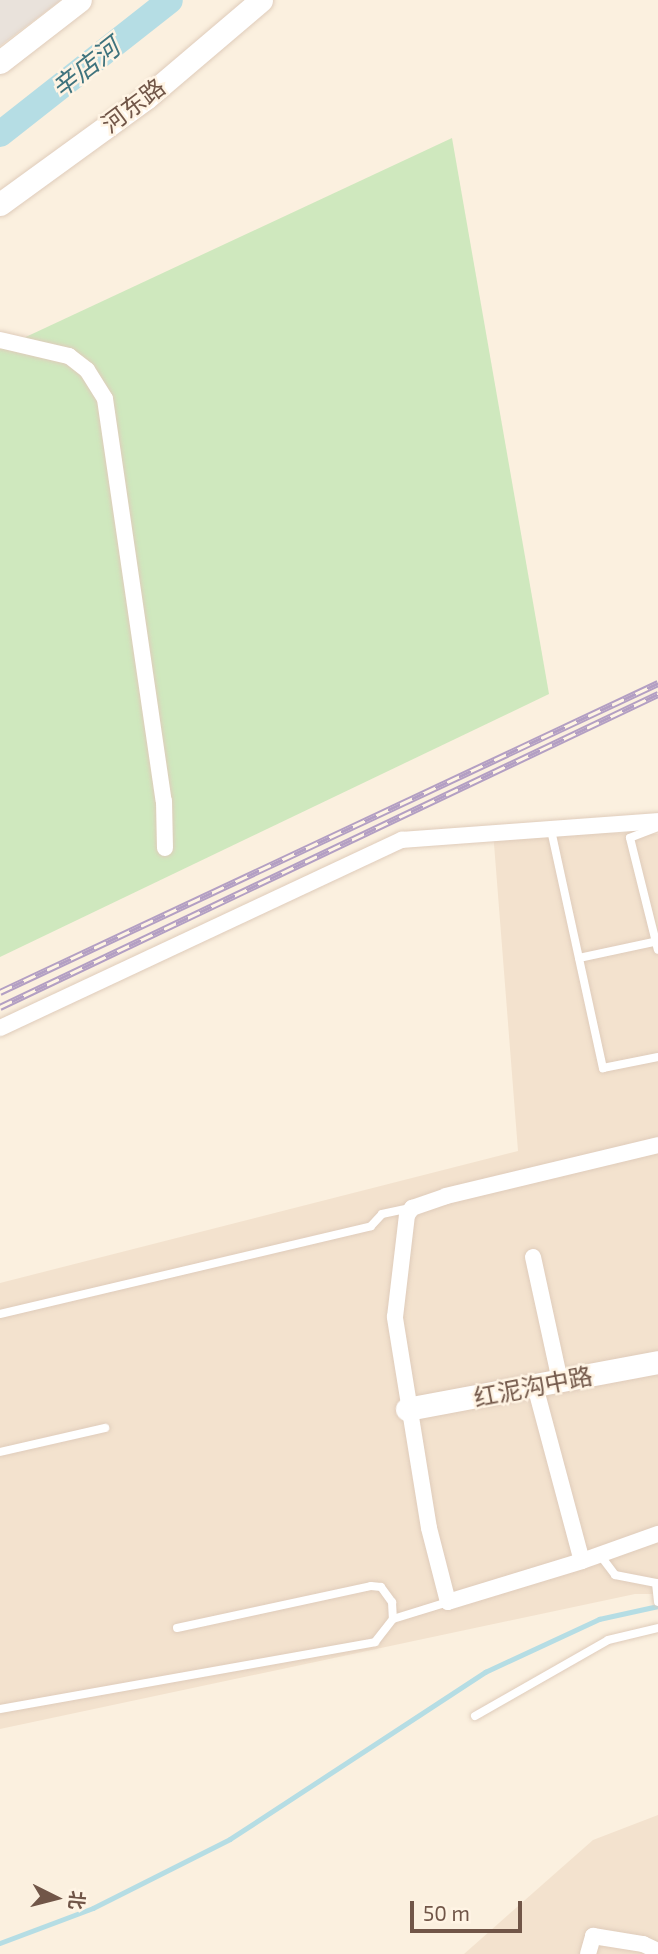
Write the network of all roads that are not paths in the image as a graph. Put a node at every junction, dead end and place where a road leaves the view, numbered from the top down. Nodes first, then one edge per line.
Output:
1 (80, 0) edge
2 (261, 0) edge
3 (0, 62) edge
4 (0, 204) edge
5 (0, 340) edge
6 (658, 821) edge
7 (658, 827) edge
8 (551, 830) junction
9 (165, 848) dead end
10 (657, 944) edge
11 (579, 958) junction
12 (0, 1028) edge
13 (658, 1057) edge
14 (658, 1145) edge
15 (412, 1208) junction
16 (533, 1257) dead end
17 (0, 1314) edge
18 (658, 1362) edge
19 (560, 1381) junction
20 (535, 1386) junction
21 (407, 1409) junction
22 (105, 1428) dead end
23 (0, 1452) edge
24 (658, 1534) edge
25 (600, 1555) junction
26 (582, 1561) junction
27 (448, 1602) junction
28 (658, 1602) edge
29 (393, 1619) junction
30 (177, 1628) dead end
31 (658, 1628) edge
32 (0, 1709) edge
33 (475, 1716) dead end
34 (658, 1951) edge
35 (588, 1954) edge

1 - 3 street
2 - 4 street, 河东路
5 - 9 street
6 - 8 street
7 - 10 lane
8 - 11 lane
8 - 12 street
10 - 11 lane
11 - 13 lane
14 - 15 street
15 - 17 lane
15 - 21 street
16 - 19 street
18 - 19 street, 红泥沟中路
19 - 20 street, 红泥沟中路
20 - 21 street, 红泥沟中路
20 - 26 street
21 - 27 street
22 - 23 lane
24 - 25 street
25 - 26 street
25 - 28 lane
26 - 27 street
27 - 29 lane
29 - 30 lane
29 - 32 lane
31 - 33 lane
34 - 35 street

